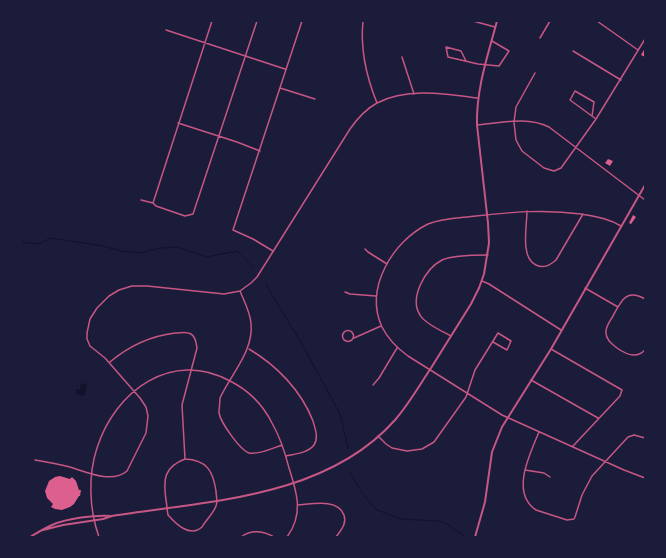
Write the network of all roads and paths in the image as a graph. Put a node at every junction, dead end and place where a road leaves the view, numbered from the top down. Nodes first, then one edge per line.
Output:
1 (212, 21) edge
2 (257, 21) edge
3 (302, 21) edge
4 (363, 21) edge
5 (473, 21) edge
6 (497, 21) edge
7 (550, 21) edge
8 (597, 21) edge
9 (495, 27) junction
10 (166, 30) dead end
11 (540, 38) dead end
12 (645, 39) edge
13 (492, 41) junction
14 (205, 43) junction
15 (638, 50) junction
16 (573, 51) dead end
17 (246, 56) junction
18 (402, 56) dead end
19 (466, 61) junction
20 (486, 65) junction
21 (286, 69) junction
22 (535, 73) dead end
23 (621, 80) junction
24 (280, 88) junction
25 (414, 94) junction
26 (478, 98) junction
27 (316, 99) dead end
28 (377, 103) junction
29 (592, 116) junction
30 (596, 119) junction
31 (514, 122) junction
32 (178, 124) junction
33 (477, 125) junction
34 (219, 137) junction
35 (576, 147) junction
36 (260, 151) junction
37 (645, 185) edge
38 (639, 196) junction
39 (140, 200) dead end
40 (645, 200) edge
41 (153, 203) junction
42 (527, 210) junction
43 (487, 214) junction
44 (583, 214) junction
45 (621, 226) junction
46 (365, 249) dead end
47 (273, 251) junction
48 (488, 255) junction
49 (387, 264) junction
50 (482, 281) junction
51 (585, 288) junction
52 (240, 291) junction
53 (345, 292) dead end
54 (376, 296) junction
55 (645, 299) edge
56 (618, 307) junction
57 (382, 326) junction
58 (561, 330) junction
59 (451, 336) junction
60 (354, 338) junction
61 (493, 342) junction
62 (248, 348) junction
63 (397, 348) junction
64 (551, 349) junction
65 (645, 350) edge
66 (109, 362) junction
67 (192, 369) junction
68 (430, 370) junction
69 (230, 380) junction
70 (531, 380) junction
71 (373, 385) dead end
72 (134, 390) junction
73 (467, 393) junction
74 (508, 417) junction
75 (598, 418) junction
76 (539, 432) junction
77 (378, 436) junction
78 (645, 438) edge
79 (282, 445) junction
80 (572, 447) junction
81 (286, 456) junction
82 (185, 459) junction
83 (35, 460) dead end
84 (605, 461) junction
85 (525, 470) junction
86 (92, 475) junction
87 (550, 477) dead end
88 (645, 478) edge
89 (294, 483) junction
90 (217, 500) junction
91 (298, 505) junction
92 (168, 508) junction
93 (94, 516) junction
94 (112, 516) junction
95 (95, 520) junction
96 (43, 530) junction
97 (30, 537) edge
98 (99, 537) edge
99 (241, 537) edge
100 (274, 537) edge
101 (287, 537) edge
102 (336, 537) edge
103 (475, 537) edge

1 - 14 street
2 - 17 street
3 - 21 street
4 - 28 street
5 - 9 street
6 - 9 street
7 - 11 street
8 - 15 street
9 - 13 street
10 - 14 street
12 - 15 street
13 - 20 street
13 - 20 street
14 - 17 street
14 - 32 street
15 - 23 street
16 - 23 street
17 - 21 street
17 - 34 street
18 - 25 street
19 - 19 street
19 - 20 street
20 - 26 street
21 - 24 street
22 - 31 street
23 - 30 street
24 - 27 street
24 - 36 street
25 - 26 street
25 - 28 street
26 - 33 street
28 - 47 street
29 - 29 street
29 - 30 street
30 - 35 street
31 - 33 street
31 - 35 street
31 - 35 street
32 - 34 street
32 - 41 street
33 - 43 street
34 - 36 street
34 - 41 street
35 - 38 street
36 - 47 street
37 - 38 street
38 - 40 street
38 - 45 street
39 - 41 street
42 - 43 street
42 - 44 street
42 - 44 street
43 - 48 street
43 - 49 street
44 - 45 street
45 - 51 street
46 - 49 street
47 - 52 street
48 - 50 street
48 - 59 street
49 - 54 street
50 - 58 street
50 - 59 street
51 - 56 street
51 - 58 street
52 - 62 street
52 - 66 street
53 - 54 street
54 - 57 street
55 - 56 street
56 - 65 street
57 - 60 street
57 - 63 street
58 - 64 street
59 - 68 street
60 - 60 street
61 - 61 street
61 - 73 street
62 - 69 street
62 - 81 street
63 - 68 street
63 - 71 street
64 - 70 street
64 - 75 street
66 - 67 street
66 - 72 street
67 - 69 street
67 - 72 street
67 - 82 street
68 - 73 street
68 - 77 street
69 - 79 street
69 - 79 street
70 - 74 street
70 - 75 street
72 - 86 street
72 - 86 street
73 - 74 street
73 - 77 street
74 - 76 street
74 - 103 street
75 - 80 street
76 - 80 street
76 - 85 street
77 - 89 street
78 - 84 street
79 - 81 street
80 - 84 street
81 - 89 street
82 - 90 street
82 - 92 street
83 - 86 street
84 - 85 street
84 - 88 street
85 - 87 street
86 - 93 street
89 - 90 street
89 - 91 street
90 - 92 street
90 - 92 street
91 - 101 street
91 - 102 street
92 - 94 street
93 - 94 street
93 - 95 street
93 - 96 street
94 - 95 street
95 - 96 street
95 - 98 street
96 - 97 street
99 - 100 street

